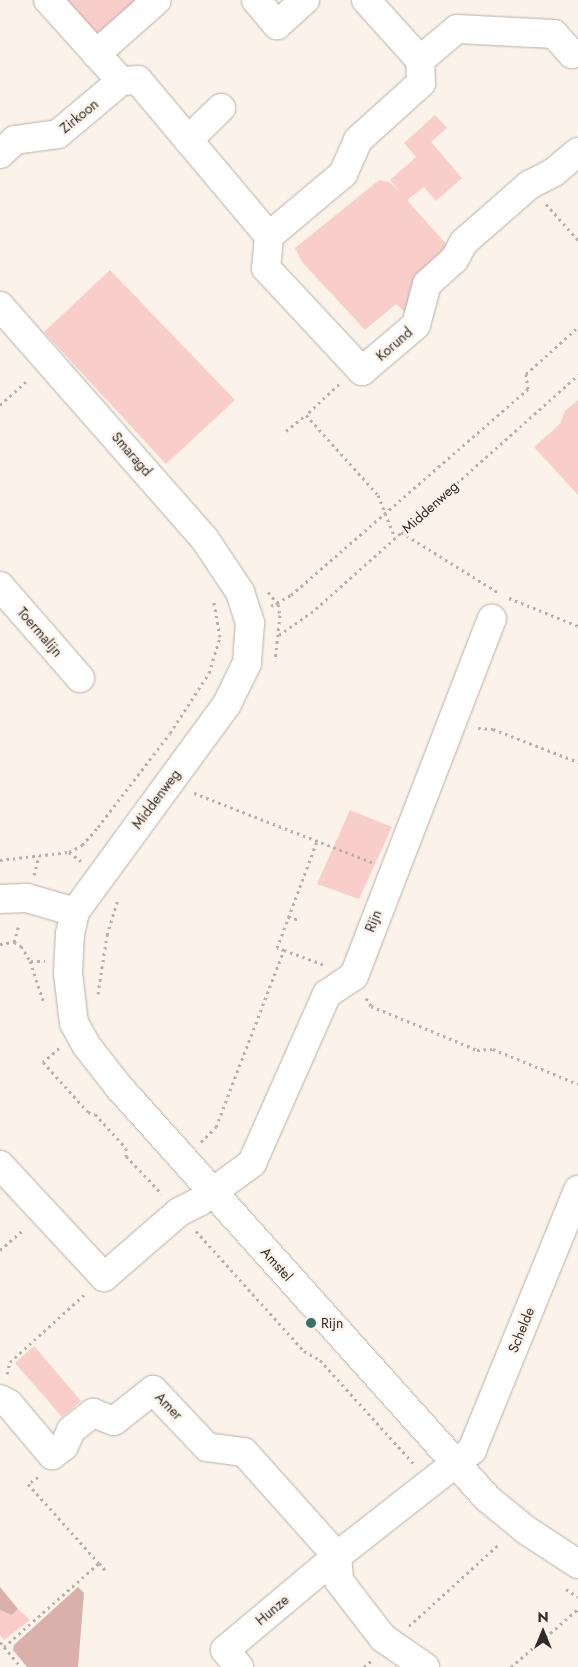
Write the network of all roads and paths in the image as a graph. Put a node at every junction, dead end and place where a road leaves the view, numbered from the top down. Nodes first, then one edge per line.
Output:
1 (48, 0) edge
2 (157, 0) edge
3 (256, 0) edge
4 (305, 0) edge
5 (366, 0) edge
6 (96, 54) junction
7 (572, 54) dead end
8 (420, 60) junction
9 (120, 81) junction
10 (221, 108) dead end
11 (188, 140) junction
12 (578, 152) edge
13 (0, 154) edge
14 (529, 185) junction
15 (268, 236) junction
16 (578, 240) edge
17 (0, 306) edge
18 (578, 327) edge
19 (50, 360) junction
20 (357, 366) junction
21 (578, 376) edge
22 (0, 405) edge
23 (306, 415) junction
24 (286, 431) dead end
25 (384, 514) junction
26 (401, 532) junction
27 (394, 538) junction
28 (0, 586) edge
29 (278, 604) junction
30 (248, 612) junction
31 (492, 618) dead end
32 (578, 626) edge
33 (80, 678) dead end
34 (454, 719) junction
35 (578, 762) edge
36 (193, 792) dead end
37 (317, 841) junction
38 (0, 860) edge
39 (394, 870) junction
40 (0, 899) edge
41 (75, 912) junction
42 (288, 917) junction
43 (300, 920) dead end
44 (0, 944) edge
45 (284, 950) junction
46 (30, 961) dead end
47 (354, 976) junction
48 (62, 1045) dead end
49 (578, 1084) edge
50 (201, 1142) dead end
51 (0, 1165) edge
52 (578, 1190) edge
53 (213, 1192) junction
54 (43, 1212) junction
55 (179, 1212) junction
56 (0, 1250) edge
57 (104, 1277) junction
58 (1, 1399) edge
59 (52, 1455) junction
60 (455, 1464) junction
61 (432, 1482) junction
62 (492, 1537) dead end
63 (499, 1544) junction
64 (507, 1549) dead end
65 (337, 1556) junction
66 (99, 1563) junction
67 (578, 1564) edge
68 (105, 1570) dead end
69 (562, 1586) dead end
70 (578, 1597) edge
71 (578, 1610) edge
72 (0, 1642) edge
73 (391, 1642) junction
74 (4, 1647) junction
75 (513, 1666) edge
76 (21, 1667) edge
77 (239, 1667) edge
78 (364, 1667) edge
79 (425, 1667) edge

1 - 6 street
2 - 6 street
3 - 4 street
5 - 8 street
6 - 9 street
7 - 8 street
8 - 15 street
9 - 11 street
9 - 13 street, Zirkoon
10 - 11 street
11 - 15 street
12 - 14 street, Korund
14 - 16 path
14 - 20 street, Korund
15 - 20 street
17 - 19 street, Smaragd
18 - 25 path
19 - 22 path
19 - 30 street, Smaragd
20 - 23 path
21 - 26 path, Middenweg
23 - 24 path
23 - 25 path
25 - 27 path
25 - 29 path
26 - 27 path, Middenweg
26 - 32 path
27 - 29 path, Middenweg
28 - 33 street, Toermalijn
29 - 30 path
30 - 38 path
30 - 41 street, Middenweg
31 - 34 street, Rijn
34 - 35 path
34 - 39 street, Rijn
36 - 37 path
37 - 39 path
37 - 42 path
39 - 47 street, Rijn
40 - 41 street
41 - 53 street, Amstel
42 - 43 path
42 - 45 path
44 - 46 path
45 - 47 path
45 - 50 path
47 - 49 path
47 - 53 street
48 - 55 path
51 - 54 street
52 - 60 street, Schelde
53 - 55 street
53 - 60 street, Amstel
54 - 56 path
54 - 57 street
55 - 57 street
55 - 61 path
57 - 58 path
58 - 59 street
59 - 65 street, Amer
59 - 66 path
60 - 61 street, Hunze
60 - 67 street, Amstel
61 - 65 street, Hunze
62 - 63 path
63 - 64 path
63 - 73 path
65 - 73 street
65 - 77 street, Hunze
66 - 68 path
66 - 74 path
69 - 70 path
71 - 75 path
72 - 74 path
73 - 78 path
73 - 79 street
74 - 76 path

